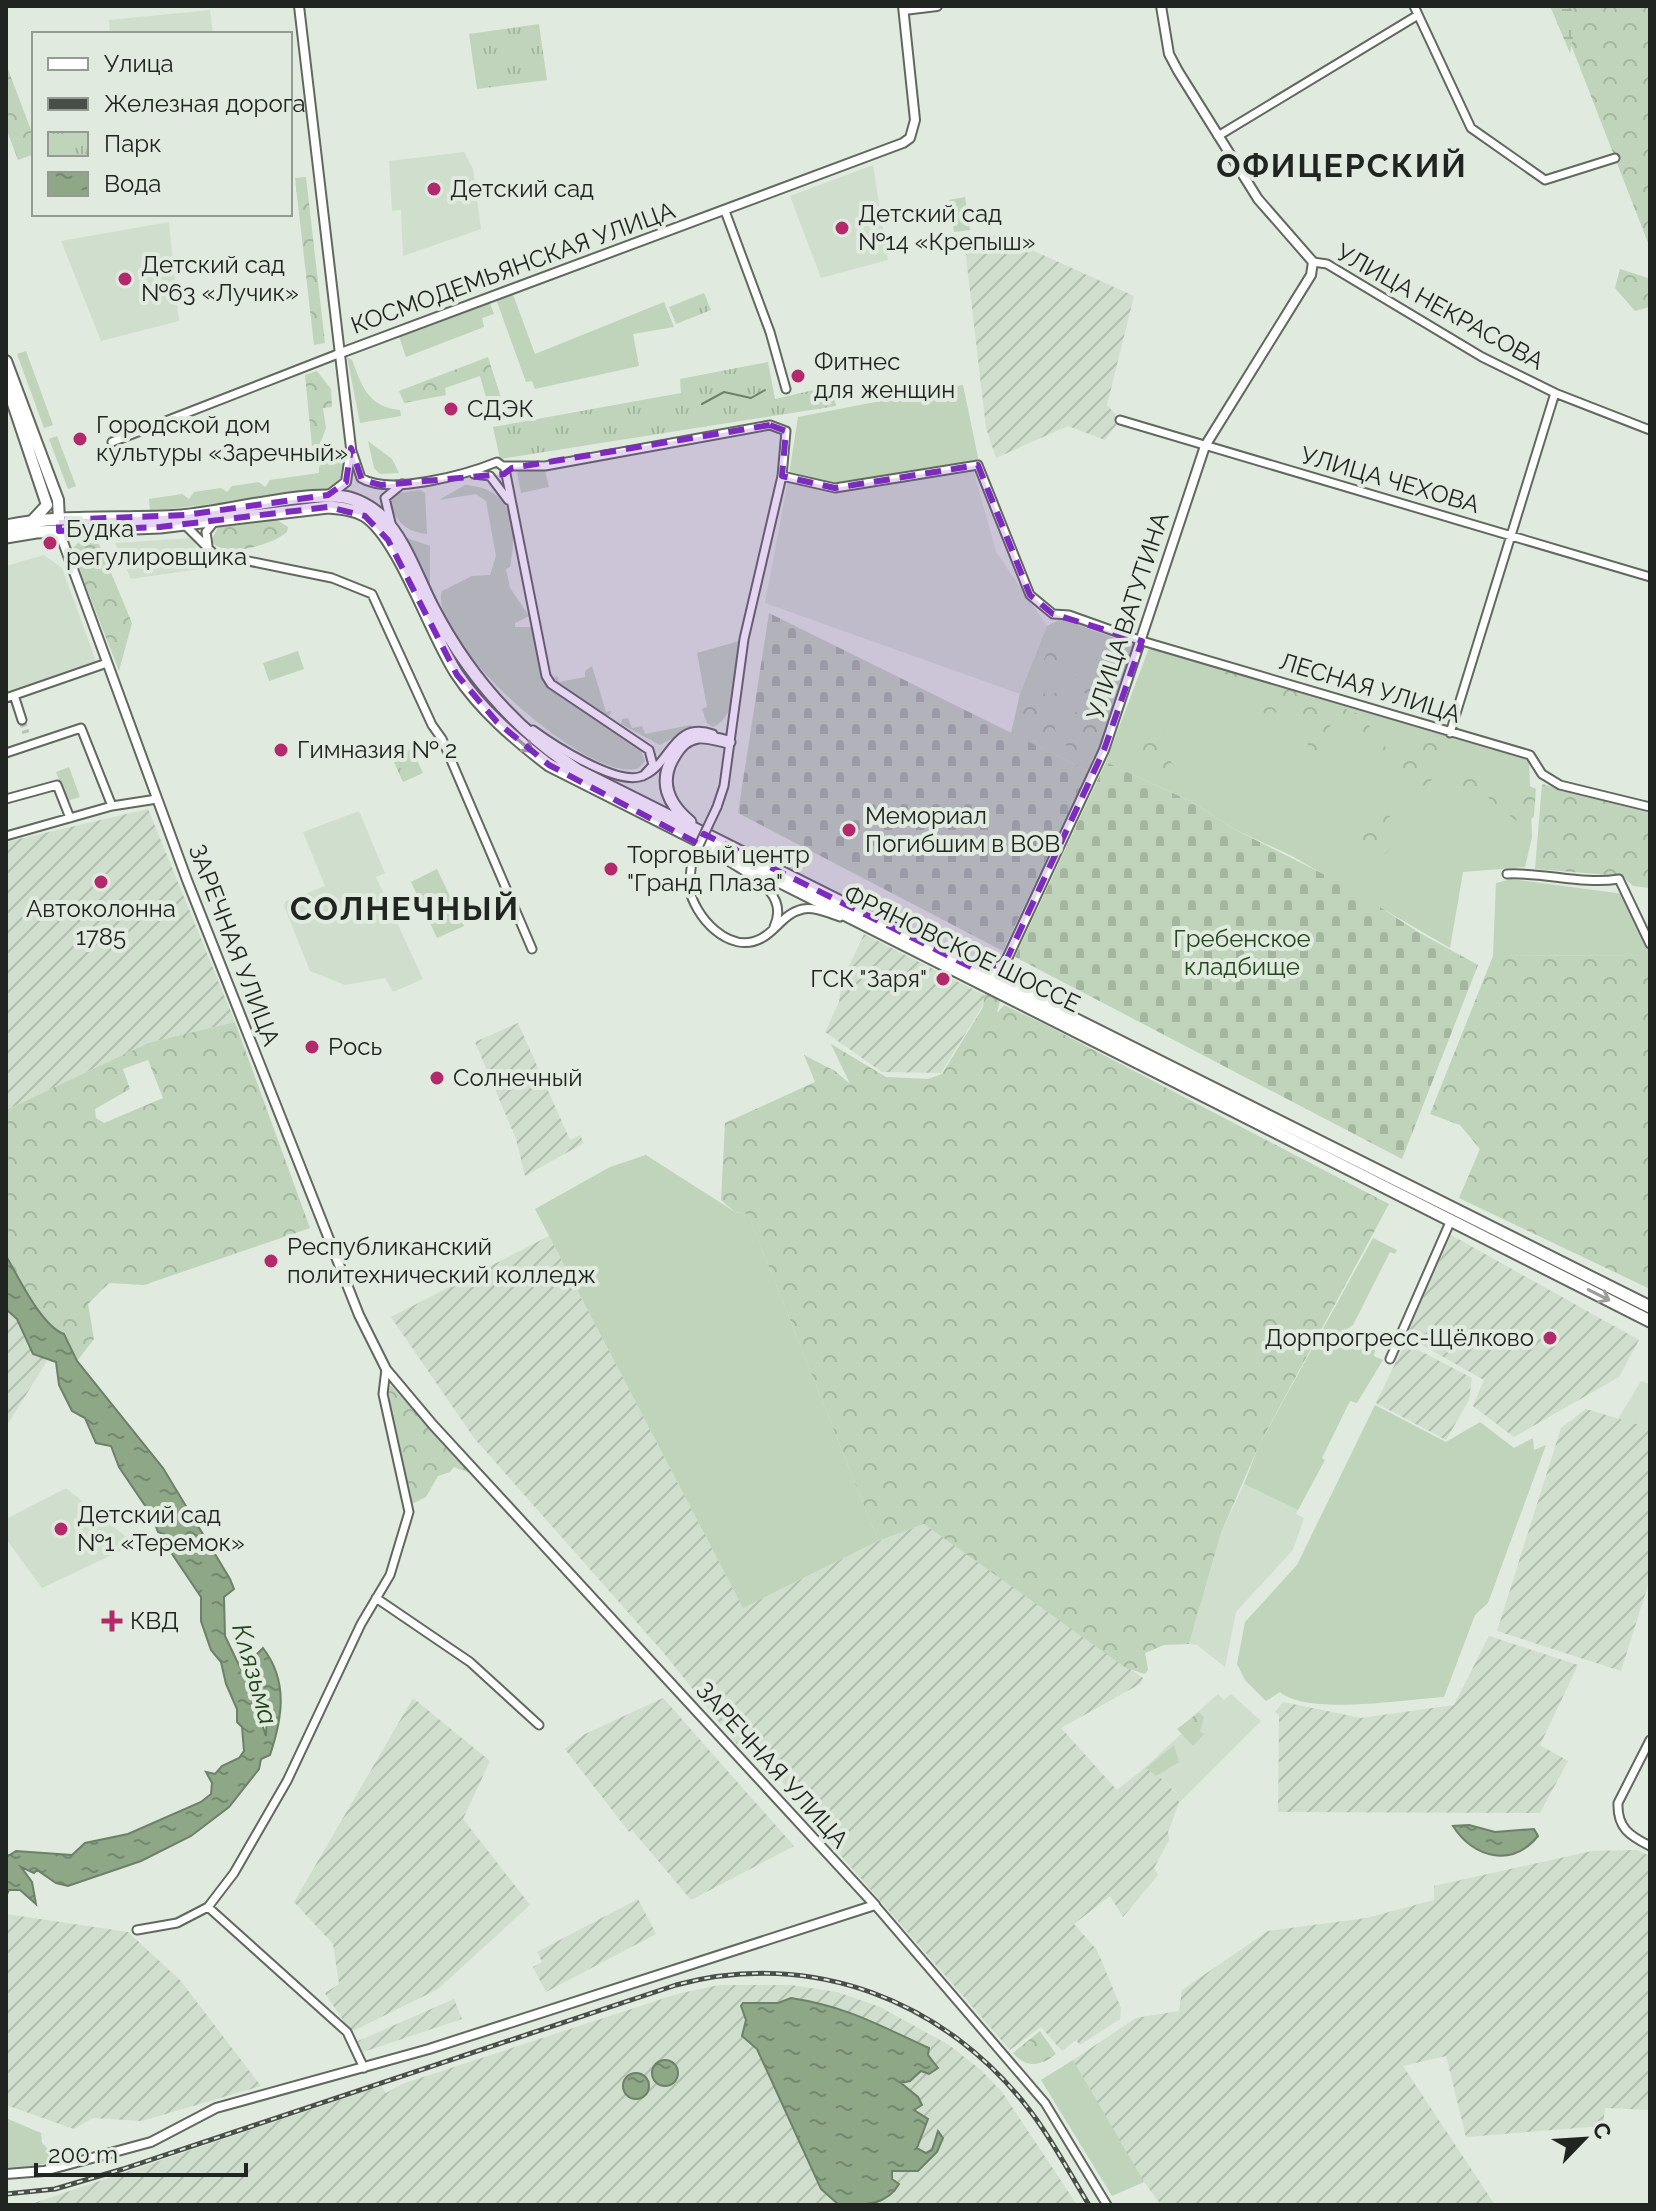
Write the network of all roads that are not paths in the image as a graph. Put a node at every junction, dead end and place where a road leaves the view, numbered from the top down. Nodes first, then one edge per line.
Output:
1 (299, 6) edge
2 (937, 6) edge
3 (1161, 6) edge
4 (1414, 6) edge
5 (904, 8) edge
6 (1418, 15) junction
7 (1218, 136) junction
8 (1615, 158) dead end
9 (725, 211) junction
10 (1313, 262) junction
11 (338, 354) junction
12 (6, 361) edge
13 (6, 383) edge
14 (786, 389) dead end
15 (1555, 393) junction
16 (1120, 420) dead end
17 (1650, 430) edge
18 (112, 442) dead end
19 (1205, 446) junction
20 (351, 448) junction
21 (493, 463) junction
22 (506, 468) junction
23 (469, 474) junction
24 (782, 476) junction
25 (492, 477) junction
26 (404, 483) junction
27 (320, 498) junction
28 (512, 510) junction
29 (33, 520) junction
30 (215, 521) junction
31 (59, 525) junction
32 (185, 525) junction
33 (6, 526) edge
34 (394, 532) junction
35 (1512, 536) junction
36 (6, 537) edge
37 (214, 554) junction
38 (1650, 577) edge
39 (1142, 641) junction
40 (107, 663) junction
41 (10, 696) edge
42 (495, 701) junction
43 (22, 720) tunnel mouth
44 (1450, 733) junction
45 (638, 741) junction
46 (729, 742) junction
47 (670, 746) junction
48 (6, 753) edge
49 (643, 776) junction
50 (6, 799) edge
51 (157, 799) junction
52 (112, 806) junction
53 (1650, 807) edge
54 (70, 818) junction
55 (6, 836) edge
56 (711, 844) junction
57 (1507, 874) dead end
58 (857, 923) junction
59 (770, 932) junction
60 (1650, 944) edge
61 (532, 949) dead end
62 (1005, 963) junction
63 (977, 970) junction
64 (1008, 984) junction
65 (1451, 1220) junction
66 (1650, 1307) edge
67 (1650, 1321) edge
68 (1390, 1359) dead end
69 (386, 1369) junction
70 (376, 1598) junction
71 (539, 1725) dead end
72 (1650, 1740) edge
73 (1650, 1846) edge
74 (875, 1905) junction
75 (208, 1907) junction
76 (137, 1930) dead end
77 (364, 2068) junction
78 (6, 2174) edge
79 (1107, 2205) edge

1 - 11 street
2 - 5 street
3 - 7 street, УЛИЦА НЕКРАСОВА
4 - 6 street
5 - 9 street, КОСМОДЕМЬЯНСКАЯ УЛИЦА
6 - 7 street
6 - 8 street
7 - 10 street, УЛИЦА НЕКРАСОВА
9 - 11 street, КОСМОДЕМЬЯНСКАЯ УЛИЦА
9 - 14 street
10 - 15 street, УЛИЦА НЕКРАСОВА
10 - 19 street, УЛИЦА ВАТУТИНА
11 - 18 street, КОСМОДЕМЬЯНСКАЯ УЛИЦА
11 - 20 street
12 - 31 main road
13 - 29 main road
15 - 17 street, УЛИЦА НЕКРАСОВА
15 - 35 street
16 - 19 street, УЛИЦА ЧЕХОВА
19 - 35 street, УЛИЦА ЧЕХОВА
19 - 39 street, УЛИЦА ВАТУТИНА
20 - 26 street
20 - 27 street
21 - 22 street
21 - 23 street
21 - 25 street
22 - 24 street
22 - 25 street
22 - 28 street
23 - 25 street
23 - 26 street
24 - 39 street, ЛЕСНАЯ УЛИЦА
24 - 46 street
25 - 28 street
26 - 34 street
27 - 31 main road
27 - 34 main road
28 - 45 street
29 - 31 main road
29 - 33 main road
30 - 32 main road
30 - 37 street
30 -> 56 main road, ФРЯНОВСКОЕ ШОССЕ
31 - 32 main road
31 - 36 main road
31 - 40 street, ЗАРЕЧНАЯ УЛИЦА
32 - 37 street
34 - 42 main road, ФРЯНОВСКОЕ ШОССЕ
35 - 38 street, УЛИЦА ЧЕХОВА
35 - 44 street
37 - 61 street
39 - 44 street, ЛЕСНАЯ УЛИЦА
39 - 62 street, УЛИЦА ВАТУТИНА
40 - 41 street
40 - 51 street, ЗАРЕЧНАЯ УЛИЦА
41 - 43 street
42 - 49 street
42 - 56 main road, ФРЯНОВСКОЕ ШОССЕ
44 - 53 street, ЛЕСНАЯ УЛИЦА
45 - 47 street
45 - 49 street
46 - 47 street
46 - 56 main road
46 - 59 street, bridge
47 - 49 street
48 - 52 street
50 - 54 street
51 - 52 street
51 - 69 street, ЗАРЕЧНАЯ УЛИЦА
52 - 54 street
54 - 55 street
56 - 58 main road, ФРЯНОВСКОЕ ШОССЕ
56 - 59 street
56 - 63 main road, ФРЯНОВСКОЕ ШОССЕ
57 - 60 street
58 - 59 street
58 - 65 main road, ФРЯНОВСКОЕ ШОССЕ
62 - 63 street
62 - 64 street
63 - 64 main road, ФРЯНОВСКОЕ ШОССЕ
64 - 66 main road, ФРЯНОВСКОЕ ШОССЕ
65 -> 67 main road, ФРЯНОВСКОЕ ШОССЕ
65 - 68 street
69 - 70 street, ЗАРЕЧНАЯ УЛИЦА
69 - 74 street, ЗАРЕЧНАЯ УЛИЦА
70 - 71 street
70 - 75 street, ЗАРЕЧНАЯ УЛИЦА
72 - 73 street
74 - 77 street
74 - 79 street, ЗАРЕЧНАЯ УЛИЦА
75 - 76 street, ЗАРЕЧНАЯ УЛИЦА
75 - 77 street
77 - 78 street

